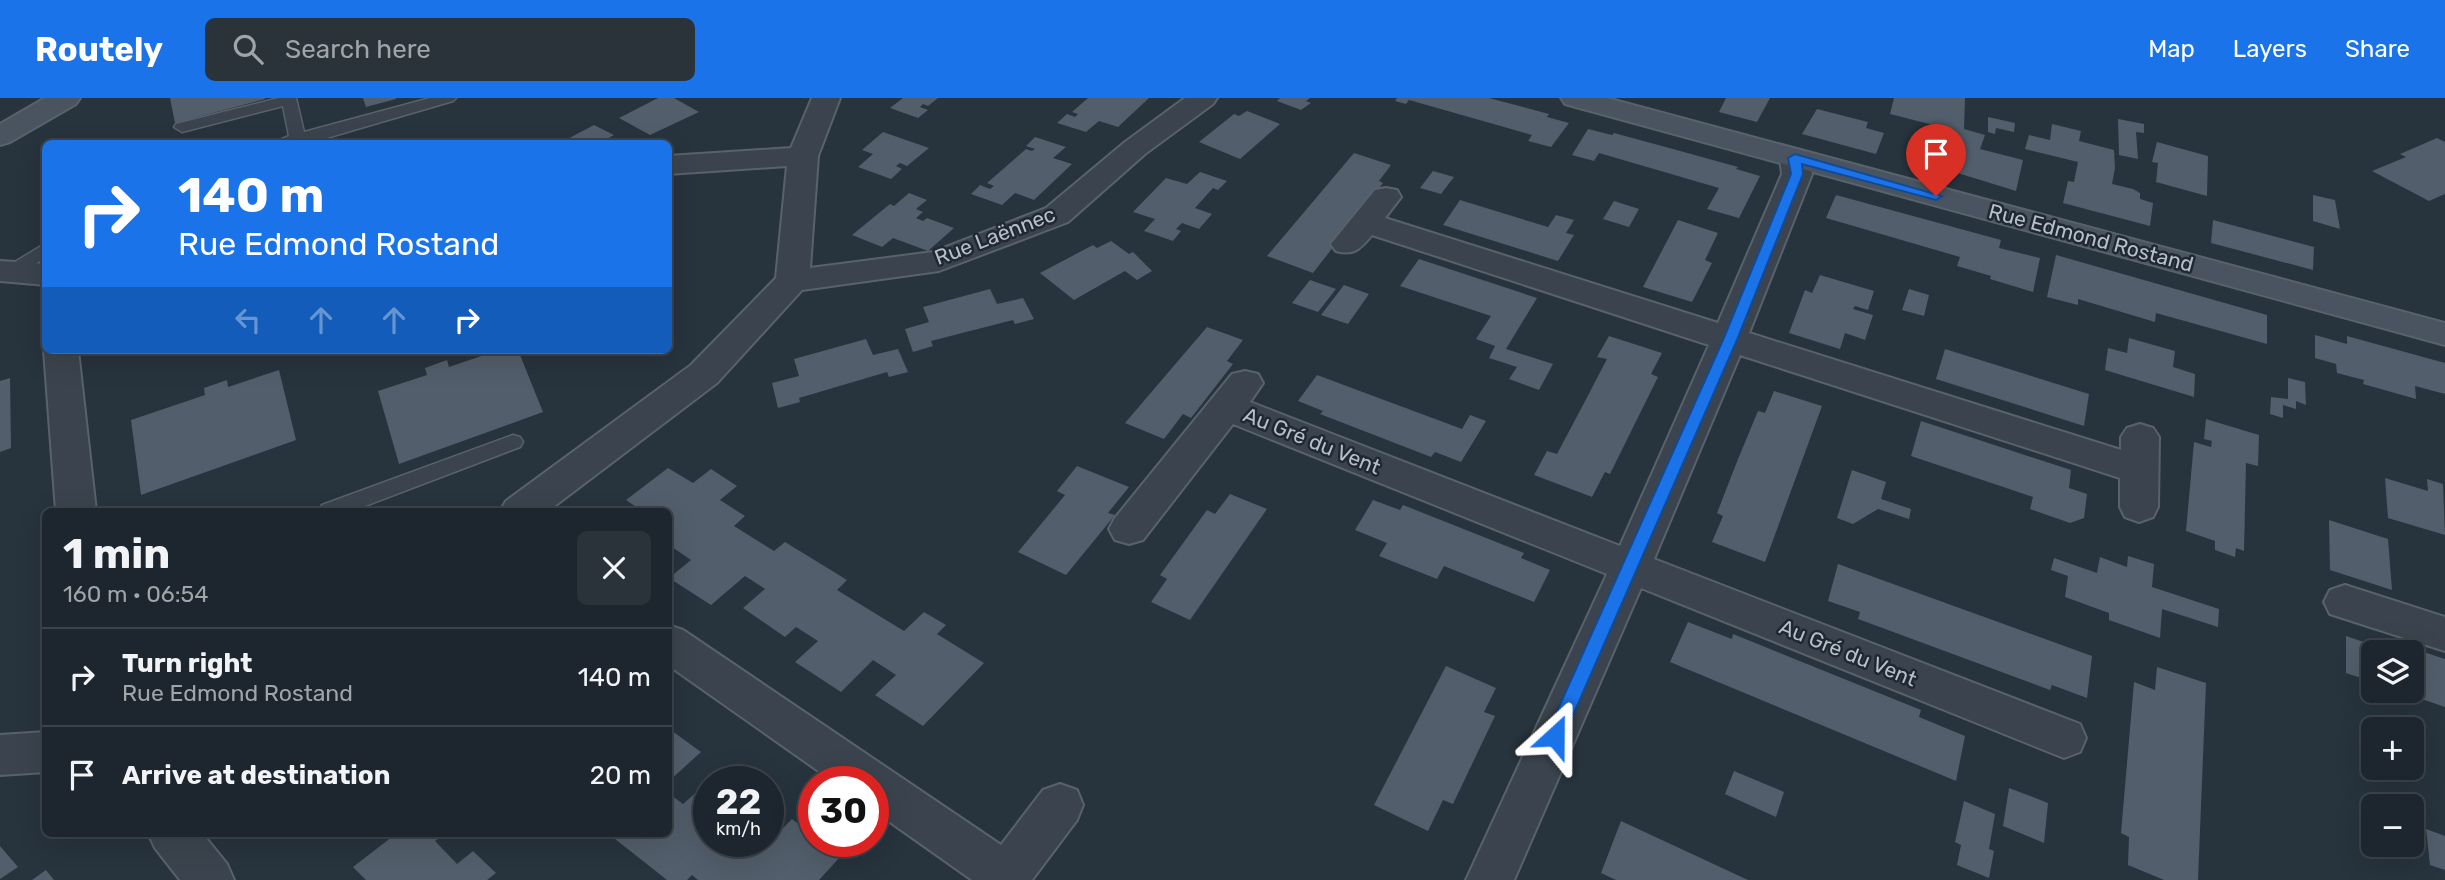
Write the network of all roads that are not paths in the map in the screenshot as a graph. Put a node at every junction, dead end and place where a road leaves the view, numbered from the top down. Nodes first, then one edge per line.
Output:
1 (66, 98) edge
2 (448, 98) edge
3 (826, 98) edge
4 (1203, 98) edge
5 (1575, 98) edge
6 (181, 127) dead end
7 (0, 136) edge
8 (298, 140) edge
9 (301, 140) edge
10 (803, 156) junction
11 (1795, 158) junction
12 (672, 165) edge
13 (1366, 221) dead end
14 (42, 250) edge
15 (5, 271) edge
16 (42, 275) edge
17 (792, 281) junction
18 (2445, 334) edge
19 (1730, 340) junction
20 (61, 354) edge
21 (513, 442) dead end
22 (2138, 507) dead end
23 (76, 508) edge
24 (338, 508) edge
25 (524, 508) edge
26 (1129, 528) dead end
27 (1631, 568) junction
28 (2345, 603) dead end
29 (2445, 634) edge
30 (672, 645) edge
31 (2064, 738) dead end
32 (42, 752) edge
33 (0, 755) edge
34 (847, 766) edge
35 (889, 795) edge
36 (1060, 805) dead end
37 (175, 837) edge
38 (210, 880) edge
39 (1490, 880) edge

1 - 7 street
2 - 9 lane
3 - 10 street
4 - 17 street, Rue Laënnec
5 - 11 street, Rue Edmond Rostand
6 - 8 lane
10 - 12 street
10 - 17 street
11 - 18 street, Rue Edmond Rostand
11 - 19 street
13 - 19 street
14 - 15 lane
15 - 16 street
17 - 25 street
19 - 22 street
19 - 27 street
20 - 23 street
21 - 24 lane
26 - 27 street, Au Gré du Vent
27 - 31 street, Au Gré du Vent
27 - 39 street
28 - 29 street
30 - 34 street
32 - 33 street
35 - 36 street
37 - 38 street

